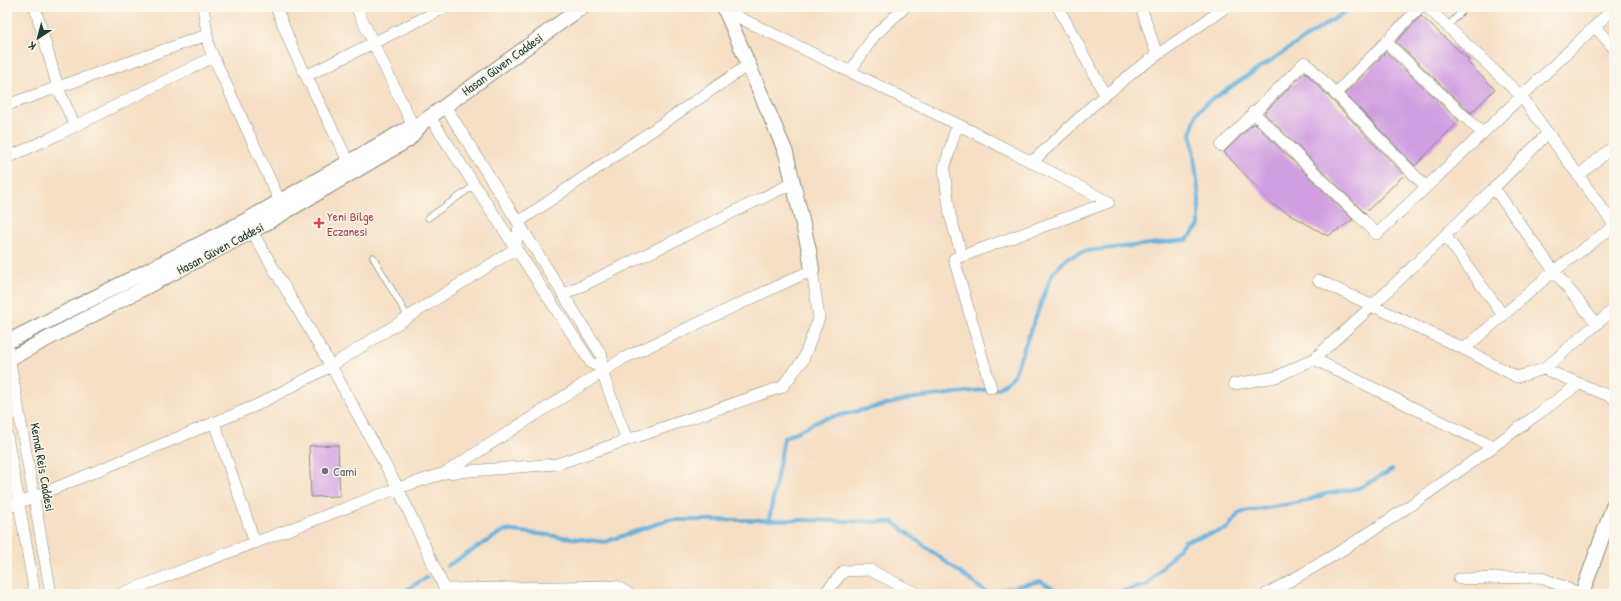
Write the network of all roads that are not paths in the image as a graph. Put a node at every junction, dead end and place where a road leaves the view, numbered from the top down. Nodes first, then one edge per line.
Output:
1 (35, 7) edge
2 (203, 7) edge
3 (276, 7) edge
4 (356, 7) edge
5 (446, 7) edge
6 (582, 7) edge
7 (906, 7) edge
8 (1058, 7) edge
9 (1141, 7) edge
10 (1226, 7) edge
11 (1420, 7) edge
12 (1427, 7) edge
13 (1466, 7) edge
14 (1614, 8) edge
15 (725, 9) edge
16 (1447, 27) junction
17 (1595, 27) junction
18 (207, 35) junction
19 (1386, 42) junction
20 (373, 44) junction
21 (1614, 48) edge
22 (1157, 55) junction
23 (213, 57) junction
24 (748, 65) junction
25 (850, 72) junction
26 (306, 76) junction
27 (58, 88) junction
28 (1335, 94) junction
29 (1105, 95) junction
30 (1521, 96) junction
31 (7, 105) edge
32 (445, 106) junction
33 (1254, 112) junction
34 (422, 122) junction
35 (957, 124) junction
36 (75, 126) junction
37 (1548, 133) junction
38 (1482, 134) junction
39 (1221, 146) dead end
40 (1614, 146) edge
41 (7, 158) edge
42 (1032, 162) junction
43 (349, 163) junction
44 (1578, 176) junction
45 (793, 183) junction
46 (475, 185) junction
47 (1426, 187) junction
48 (1494, 188) junction
49 (283, 207) junction
50 (428, 218) dead end
51 (520, 221) junction
52 (1614, 225) edge
53 (248, 226) junction
54 (1444, 235) junction
55 (515, 249) junction
56 (962, 256) junction
57 (373, 257) dead end
58 (812, 270) junction
59 (1554, 272) junction
60 (1318, 280) dead end
61 (565, 294) junction
62 (1372, 306) junction
63 (1614, 309) edge
64 (1503, 316) junction
65 (408, 318) junction
66 (1597, 324) junction
67 (7, 342) edge
68 (1464, 349) junction
69 (8, 354) edge
70 (1314, 359) junction
71 (331, 366) junction
72 (1544, 369) junction
73 (601, 370) junction
74 (1234, 384) dead end
75 (1579, 384) junction
76 (991, 388) dead end
77 (1614, 398) edge
78 (214, 422) junction
79 (7, 436) edge
80 (627, 440) junction
81 (1493, 447) junction
82 (444, 473) junction
83 (398, 488) junction
84 (33, 497) junction
85 (19, 503) junction
86 (1614, 504) edge
87 (7, 508) edge
88 (254, 543) junction
89 (1459, 579) dead end
90 (577, 590) edge
91 (507, 591) edge
92 (446, 592) edge
93 (35, 594) edge
94 (51, 594) edge
95 (120, 594) edge
96 (629, 594) edge
97 (824, 594) edge
98 (917, 594) edge
99 (1266, 594) edge
100 (1582, 594) edge

1 - 27 street
2 - 18 street
3 - 26 street
4 - 20 street
5 - 20 street
6 - 32 street, Hasan Güven Caddesi
7 - 25 street
8 - 29 street
9 - 22 street
10 - 22 street
11 - 19 street
12 - 16 street
13 - 16 lane
14 - 17 street
15 - 24 street
15 - 25 street
16 - 30 street
17 - 21 street
17 - 30 street
18 - 23 street
18 - 27 street
19 - 28 street
19 - 38 street
20 - 26 street
20 - 34 street
22 - 29 street
23 - 36 street
23 - 49 street
24 - 45 street
24 - 51 street
25 - 35 street
26 - 43 street
27 - 31 street
27 - 36 street
28 - 33 street
28 - 47 street
29 - 42 street
30 - 37 street
30 - 38 street
32 - 34 street, Hasan Güven Caddesi
32 - 51 street
33 - 39 street
33 - 47 street
34 - 43 street, Hasan Güven Caddesi
34 - 46 street
34 - 49 street, Hasan Güven Caddesi
35 - 42 street
35 - 56 street
36 - 41 street
37 - 44 street
37 - 48 street
38 - 47 street
40 - 44 street
42 - 56 street
43 - 49 street, Hasan Güven Caddesi
44 - 52 street
45 - 58 street
45 - 61 street
46 - 50 lane
46 - 55 street
48 - 54 street
48 - 59 street
49 - 53 street, Hasan Güven Caddesi
51 - 55 street
51 - 61 street
52 - 59 street
53 - 67 street, Hasan Güven Caddesi
53 - 69 street, Hasan Güven Caddesi
53 - 71 street
54 - 62 street
54 - 64 street
55 - 65 street
55 - 73 street
56 - 76 street
57 - 65 lane
58 - 73 street
58 - 80 street
59 - 64 street
59 - 66 street
60 - 62 street
61 - 73 street
62 - 68 street
62 - 70 street
63 - 66 street
64 - 68 street
65 - 71 street
66 - 72 street
68 - 72 street
69 - 84 street, Kemal Reis Caddesi
70 - 74 street
70 - 81 street
71 - 78 street
71 - 83 street
72 - 75 street
73 - 80 street
73 - 82 street
75 - 77 street
75 - 81 street
78 - 84 street
78 - 88 street
79 - 85 street
80 - 82 street
81 - 99 street
82 - 83 street
83 - 88 street
83 - 92 street
84 - 85 street
84 - 94 street, Kemal Reis Caddesi
85 - 87 street
85 - 93 street
86 - 100 street
88 - 95 street
89 - 100 street
90 - 91 street
90 - 96 street
91 - 92 street
97 - 98 street

